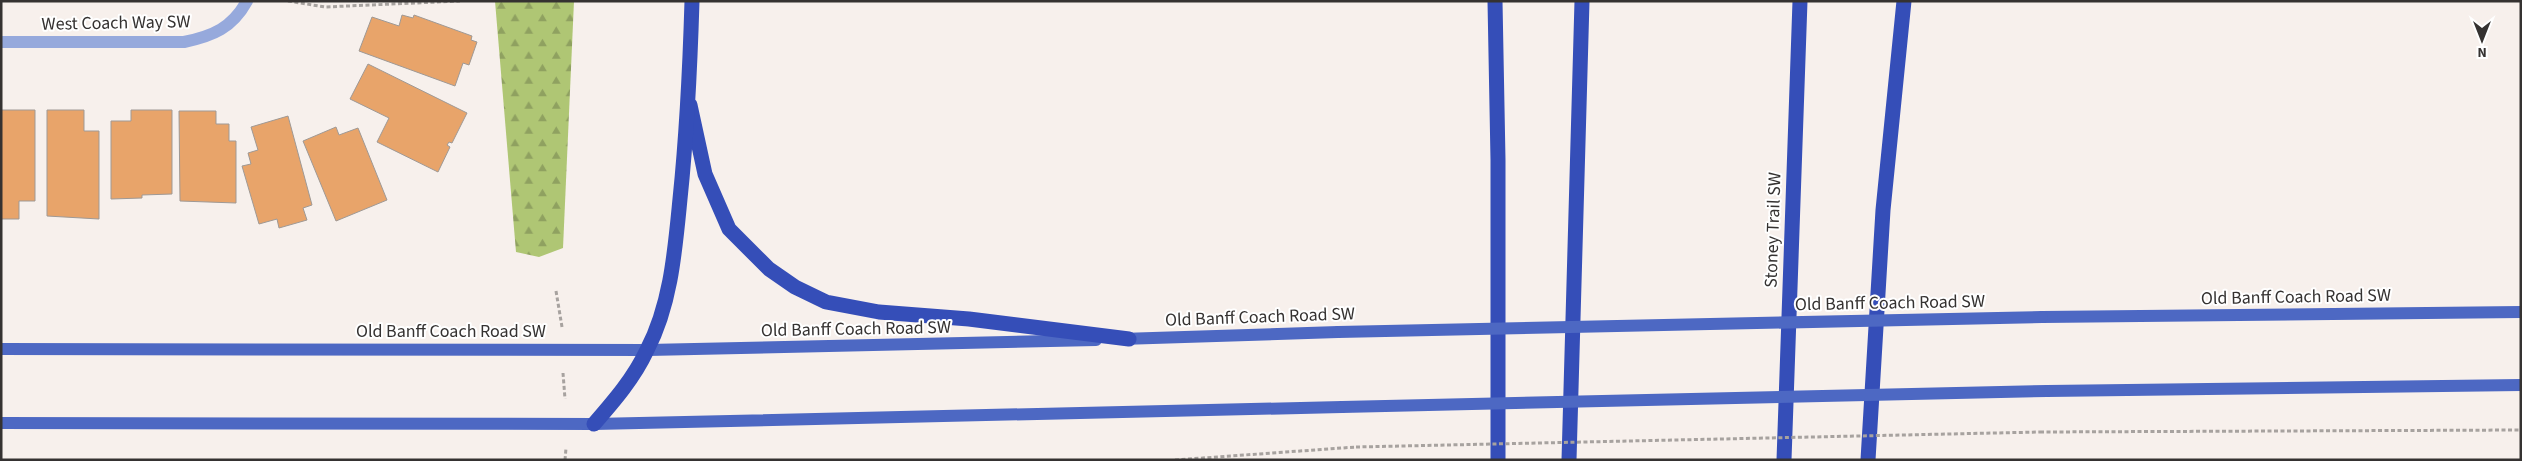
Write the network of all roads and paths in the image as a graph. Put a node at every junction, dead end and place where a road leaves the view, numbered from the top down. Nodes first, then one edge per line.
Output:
1 (247, 1) edge
2 (288, 1) edge
3 (460, 1) edge
4 (692, 1) edge
5 (1495, 1) edge
6 (1582, 1) edge
7 (1800, 1) edge
8 (1904, 1) edge
9 (1, 42) edge
10 (690, 105) junction
11 (2521, 312) edge
12 (1129, 339) junction
13 (1, 349) edge
14 (648, 350) junction
15 (2521, 385) edge
16 (1, 423) edge
17 (594, 424) junction
18 (2521, 430) edge
19 (1175, 460) edge
20 (1498, 460) edge
21 (1569, 460) edge
22 (1784, 460) edge
23 (1868, 460) edge

1 - 9 street, West Coach Way SW
2 - 3 path
4 - 10 highway
5 - 20 highway
6 - 21 highway
7 - 22 highway, Stoney Trail SW
8 - 23 highway
10 - 12 highway
10 - 14 highway
11 - 12 main road, Old Banff Coach Road SW, bridge
12 - 14 main road, Old Banff Coach Road SW
13 - 14 main road, Old Banff Coach Road SW
14 - 17 highway
15 - 17 main road, bridge
16 - 17 main road
18 - 19 path, bridge

